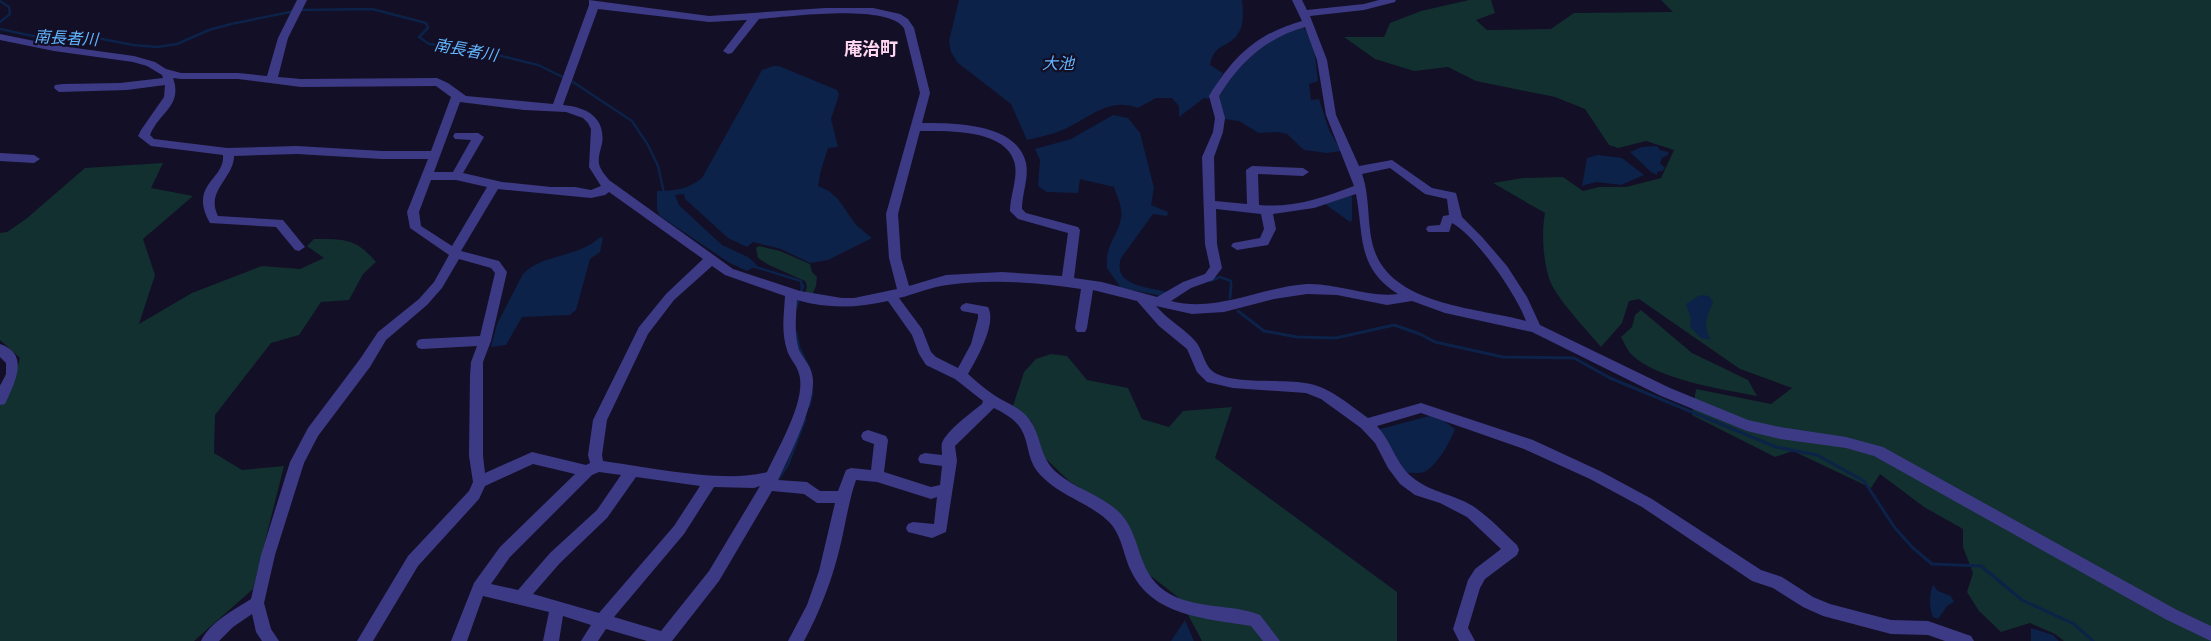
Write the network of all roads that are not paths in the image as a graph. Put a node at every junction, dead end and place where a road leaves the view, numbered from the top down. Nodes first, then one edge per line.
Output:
1 (302, 0) edge
2 (829, 0) edge
3 (1297, 0) edge
4 (1391, 0) edge
5 (594, 3) edge
6 (825, 12) junction
7 (755, 17) junction
8 (1306, 17) junction
9 (0, 37) edge
10 (728, 51) dead end
11 (167, 77) junction
12 (272, 79) junction
13 (59, 88) dead end
14 (457, 96) junction
15 (557, 107) junction
16 (917, 127) junction
17 (459, 136) dead end
18 (226, 152) junction
19 (434, 155) junction
20 (0, 157) edge
21 (34, 159) dead end
22 (1355, 171) junction
23 (1303, 172) dead end
24 (427, 176) junction
25 (456, 176) junction
26 (495, 184) junction
27 (609, 185) junction
28 (1361, 188) junction
29 (1211, 205) junction
30 (1253, 208) junction
31 (1266, 210) junction
32 (1456, 219) junction
33 (1432, 230) dead end
34 (1237, 246) dead end
35 (299, 247) dead end
36 (455, 254) junction
37 (710, 260) junction
38 (1068, 282) junction
39 (1088, 284) junction
40 (904, 291) junction
41 (791, 294) junction
42 (891, 296) junction
43 (1414, 296) junction
44 (1141, 297) junction
45 (1158, 302) junction
46 (966, 308) dead end
47 (1081, 328) dead end
48 (1535, 328) junction
49 (485, 341) junction
50 (422, 344) dead end
51 (0, 349) edge
52 (960, 375) junction
53 (990, 399) junction
54 (0, 400) edge
55 (1366, 424) junction
56 (868, 436) dead end
57 (925, 458) dead end
58 (950, 461) junction
59 (593, 468) junction
60 (632, 471) junction
61 (877, 476) junction
62 (770, 480) junction
63 (710, 481) junction
64 (480, 482) junction
65 (946, 490) junction
66 (843, 497) junction
67 (913, 528) dead end
68 (480, 588) junction
69 (521, 597) junction
70 (257, 603) junction
71 (557, 608) junction
72 (601, 621) junction
73 (2211, 634) edge
74 (663, 640) edge
75 (209, 641) edge
76 (271, 641) edge
77 (365, 641) edge
78 (459, 641) edge
79 (551, 641) edge
80 (589, 641) edge
81 (796, 641) edge
82 (1272, 641) edge
83 (1467, 641) edge
84 (1966, 641) edge

1 - 12 street
2 - 6 street
3 - 8 street
4 - 8 street
5 - 7 street
5 - 15 street
6 - 7 street
6 - 16 street
7 - 10 street
8 - 22 street
8 - 29 street
9 - 11 street
11 - 12 street
11 - 13 street
11 - 18 street
12 - 14 street
14 - 15 street
14 - 19 street
15 - 27 street
16 - 38 street
16 - 40 street
17 - 25 street
18 - 19 street
18 - 35 street
19 - 24 street
20 - 21 street
22 - 28 street
22 - 32 street
23 - 30 street
24 - 25 street
24 - 36 street
25 - 26 street
26 - 27 street
26 - 36 street
27 - 37 street
28 - 31 street
28 - 43 street
29 - 30 street
29 - 45 street
30 - 31 street
31 - 34 street
32 - 33 street
32 - 48 street
36 - 49 street
36 - 70 street
37 - 41 street
37 - 59 street
38 - 39 street
38 - 40 street
39 - 44 street
39 - 47 street
40 - 42 street
41 - 42 street
41 - 62 street
42 - 52 street
43 - 45 street
43 - 48 street
44 - 45 street
44 - 55 street
46 - 52 street
48 - 73 street
49 - 50 street
49 - 64 street
51 - 54 street
52 - 53 street
53 - 58 street
53 - 82 street
55 - 83 street
55 - 84 street
56 - 61 street
57 - 58 street
58 - 65 street
59 - 60 street
59 - 64 street
59 - 68 street
60 - 63 street
60 - 69 street
61 - 65 street
61 - 66 street
62 - 63 street
62 - 66 street
62 - 74 street
63 - 72 street
64 - 77 street
65 - 67 street
66 - 81 street
68 - 69 street
68 - 78 street
69 - 71 street
70 - 75 street
70 - 76 street
71 - 72 street
71 - 79 street
72 - 74 street
72 - 80 street

